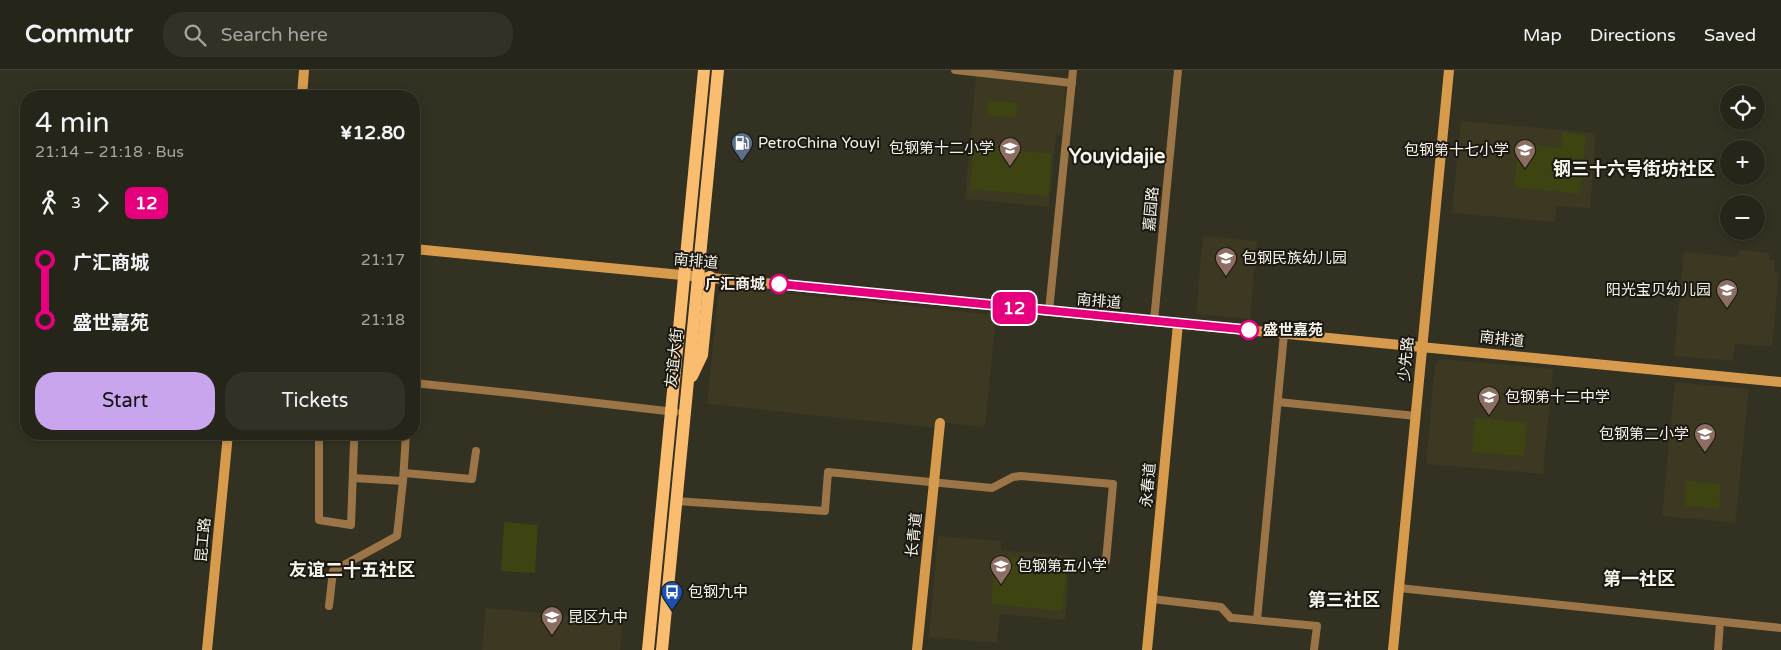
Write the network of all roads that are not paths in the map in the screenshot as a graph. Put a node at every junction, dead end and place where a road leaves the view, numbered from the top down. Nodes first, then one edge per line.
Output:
1 (304, 70) edge
2 (704, 70) edge
3 (954, 70) edge
4 (1073, 70) edge
5 (1178, 70) edge
6 (1449, 70) edge
7 (719, 73) edge
8 (1072, 83) junction
9 (302, 90) edge
10 (420, 250) edge
11 (685, 275) junction
12 (705, 277) junction
13 (1049, 311) junction
14 (1154, 321) junction
15 (1178, 324) junction
16 (1284, 334) junction
17 (1422, 347) junction
18 (1781, 382) edge
19 (420, 384) edge
20 (1278, 402) junction
21 (671, 412) junction
22 (685, 414) junction
23 (1416, 416) junction
24 (940, 423) dead end
25 (227, 440) edge
26 (319, 440) edge
27 (406, 440) edge
28 (354, 443) dead end
29 (476, 451) dead end
30 (404, 477) junction
31 (353, 478) junction
32 (934, 482) junction
33 (676, 501) junction
34 (1106, 561) dead end
35 (1399, 588) junction
36 (1152, 599) junction
37 (329, 606) dead end
38 (1257, 620) junction
39 (1720, 622) junction
40 (1781, 628) edge
41 (207, 650) edge
42 (648, 650) edge
43 (662, 650) edge
44 (917, 650) edge
45 (1147, 650) edge
46 (1314, 650) edge
47 (1393, 650) edge
48 (1718, 650) edge

1 - 9 street
2 - 11 main road, 友谊大街
3 - 8 street
4 - 8 street
5 - 14 street, 嘉园路
6 - 17 street, 少先路
7 - 12 main road, 友谊大街
8 - 13 street
10 - 11 street, 南排道
11 - 12 street, 南排道
11 - 21 main road, 友谊大街
12 - 13 street, 南排道
12 - 22 main road, 友谊大街
13 - 14 street, 南排道
14 - 15 street, 南排道
15 - 16 street, 南排道
15 - 36 street, 永春道
16 - 17 street, 南排道
16 - 20 street
17 - 18 street, 南排道
17 - 23 street, 少先路
19 - 21 street
20 - 23 street
20 - 38 street
21 - 22 street
21 - 42 main road, 友谊大街
22 - 33 main road, 友谊大街
23 - 35 street, 少先路
24 - 32 street, 长青道
25 - 41 street, 昆工路
26 - 31 street
27 - 30 street
28 - 31 street
29 - 30 street
30 - 31 street
30 - 37 street
32 - 33 street
32 - 34 street
32 - 44 street, 长青道
33 - 43 main road, 友谊大街
35 - 39 street
35 - 47 street, 少先路
36 - 38 street
36 - 45 street, 永春道
38 - 46 street
39 - 40 street
39 - 48 street

